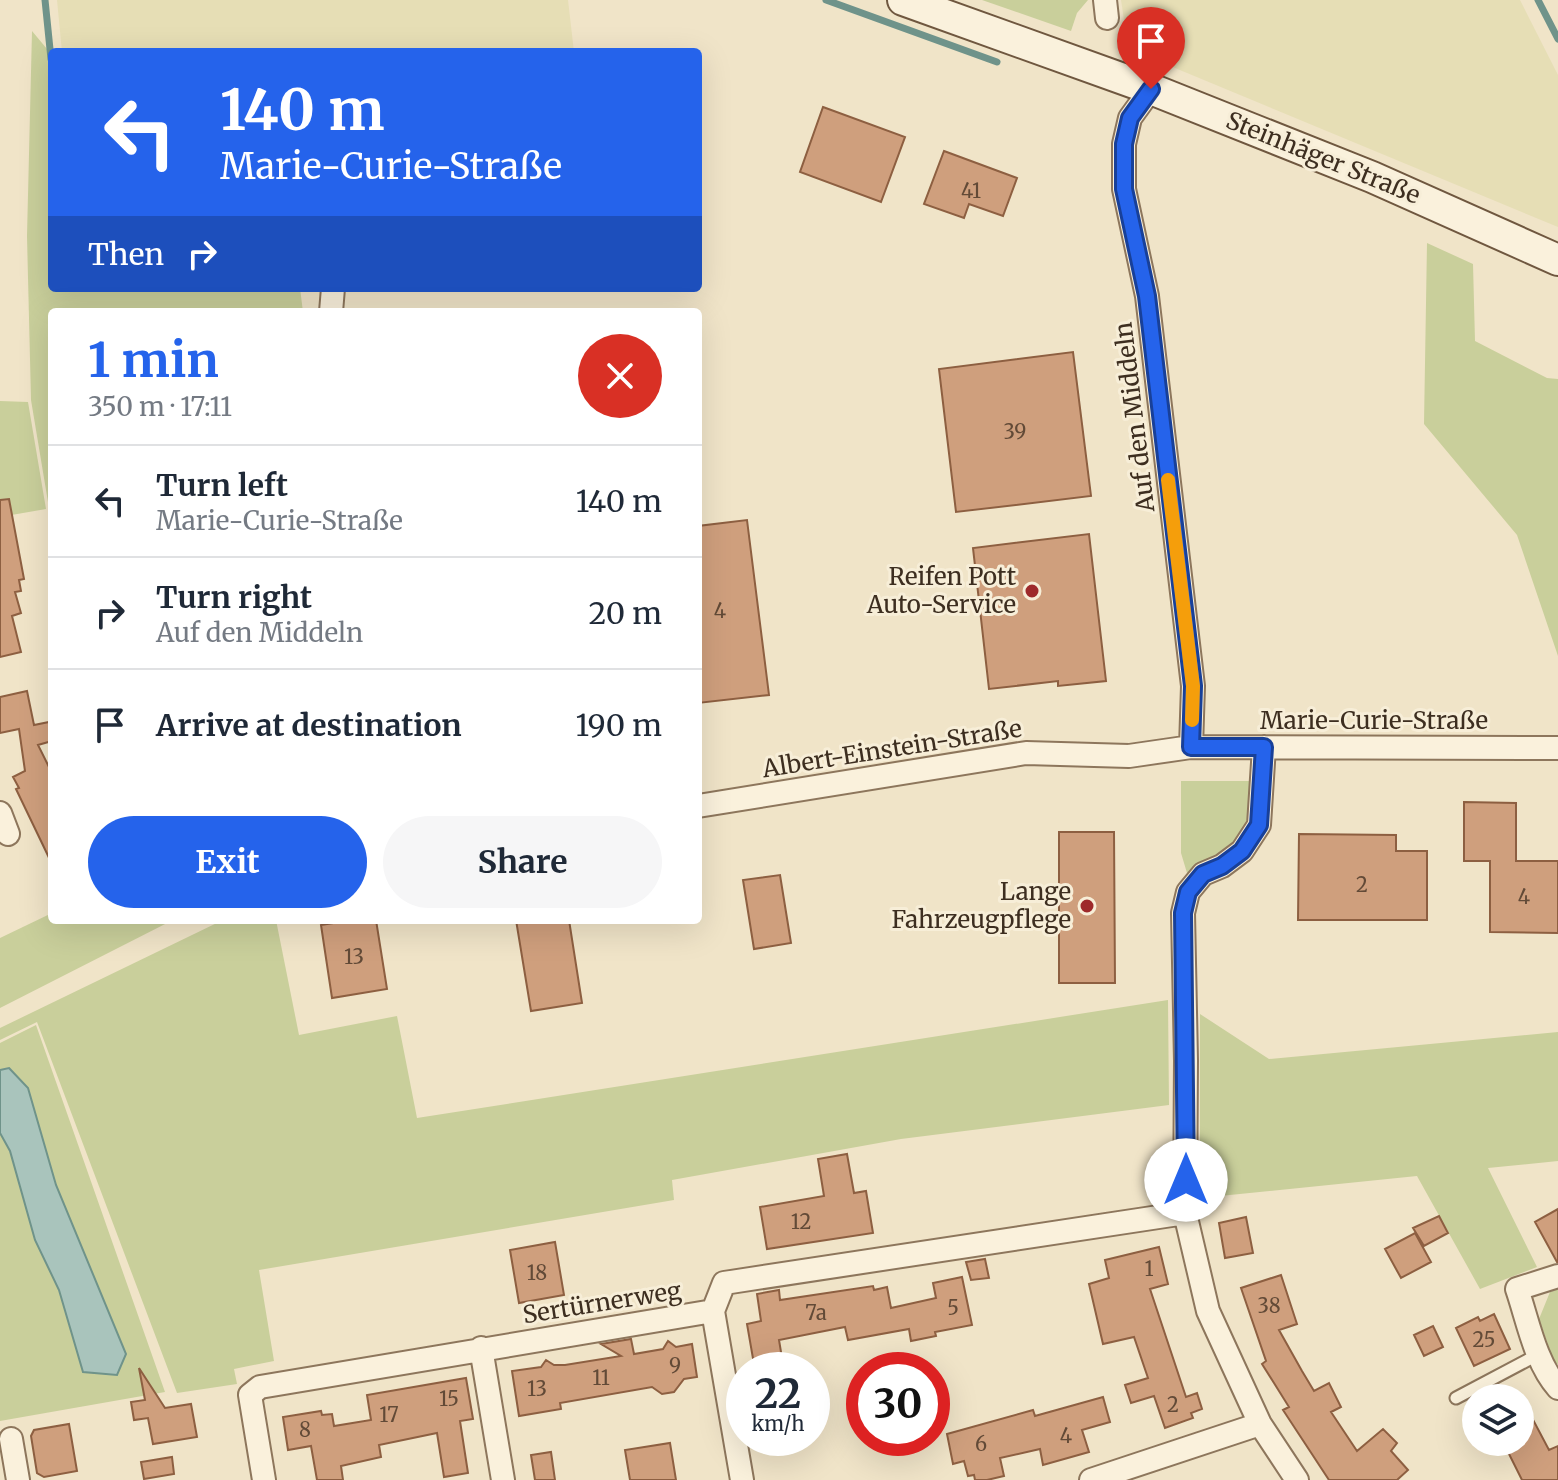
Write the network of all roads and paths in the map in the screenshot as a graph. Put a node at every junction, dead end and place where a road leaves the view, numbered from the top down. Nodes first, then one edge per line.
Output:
1 (903, 0) edge
2 (1151, 89) junction
3 (1558, 260) edge
4 (1191, 747) junction
5 (1264, 747) junction
6 (1558, 748) edge
7 (702, 805) edge
8 (1185, 1213) junction
9 (1558, 1276) edge
10 (713, 1311) junction
11 (481, 1348) junction
12 (1539, 1354) junction
13 (1558, 1388) edge
14 (1456, 1398) dead end
15 (1260, 1424) junction
16 (11, 1439) dead end
17 (18, 1480) edge
18 (264, 1480) edge
19 (503, 1480) edge
20 (742, 1480) edge
21 (1091, 1480) edge
22 (1297, 1480) edge

1 - 2 main road, Steinhäger Straße
2 - 3 main road, Steinhäger Straße
2 - 4 street, Auf den Middeln
4 - 5 street, Marie-Curie-Straße
4 - 7 street, Albert-Einstein-Straße
5 - 6 street, Marie-Curie-Straße
5 - 8 street
8 - 10 street, Sertürnerweg
8 - 15 street
9 - 12 street
10 - 11 street, Sertürnerweg
10 - 20 street
11 - 18 street, Sertürnerweg
11 - 19 street
12 - 13 street
12 - 14 lane
15 - 21 street
15 - 22 street
16 - 17 street

